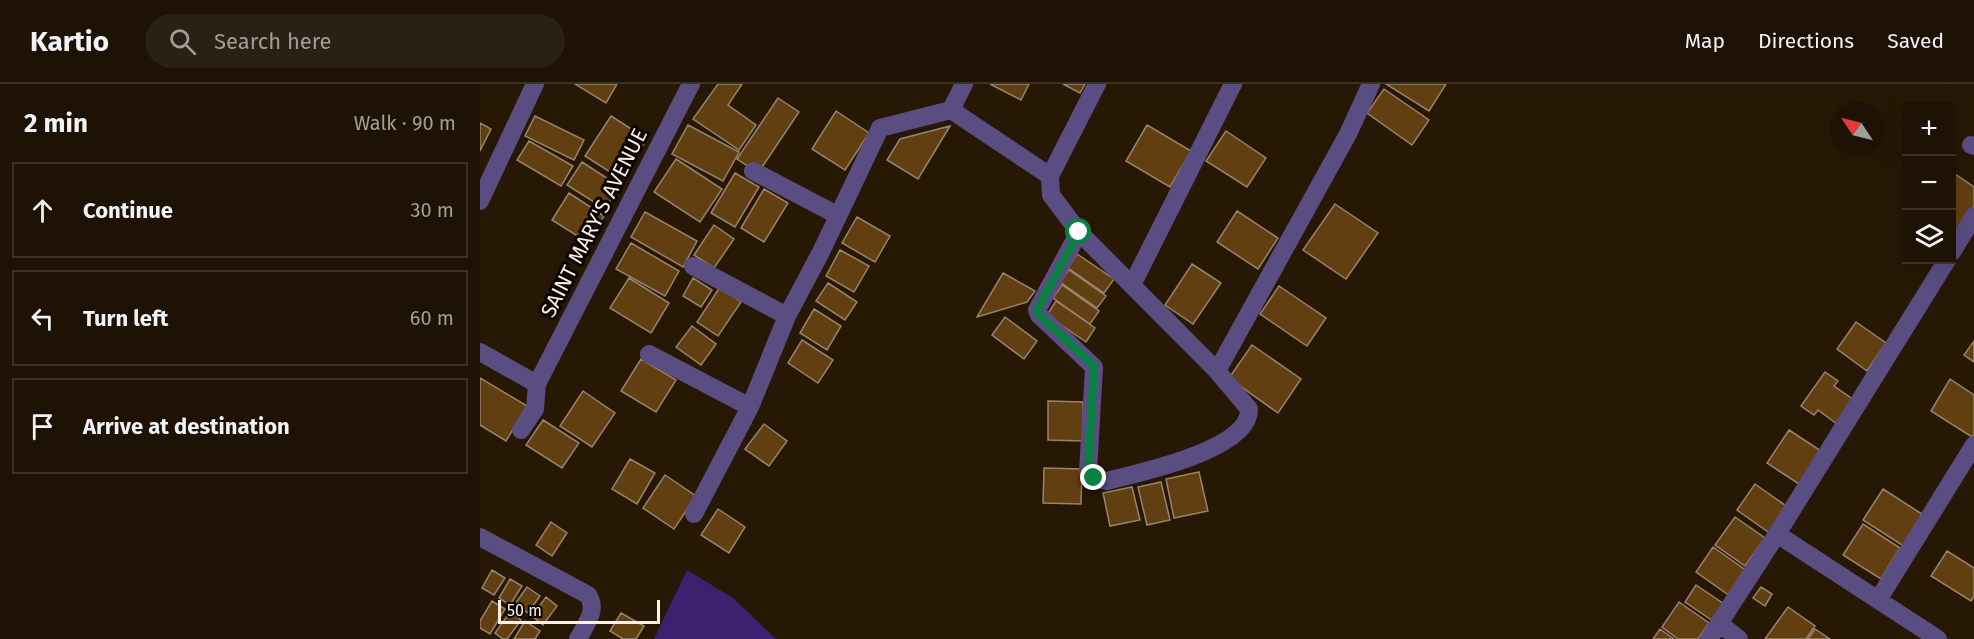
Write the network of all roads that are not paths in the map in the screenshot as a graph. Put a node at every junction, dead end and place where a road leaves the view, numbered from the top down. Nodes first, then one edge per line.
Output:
1 (535, 84) edge
2 (691, 84) edge
3 (963, 84) edge
4 (1097, 84) edge
5 (1233, 84) edge
6 (1371, 84) edge
7 (951, 110) junction
8 (753, 171) dead end
9 (1050, 176) junction
10 (480, 201) edge
11 (837, 216) junction
12 (1974, 216) edge
13 (1079, 232) junction
14 (1956, 245) edge
15 (1945, 264) edge
16 (693, 266) dead end
17 (1132, 285) junction
18 (787, 316) junction
19 (480, 352) edge
20 (649, 354) dead end
21 (1217, 371) junction
22 (537, 384) junction
23 (750, 407) junction
24 (521, 430) dead end
25 (1974, 445) edge
26 (694, 514) dead end
27 (1777, 534) junction
28 (480, 537) edge
29 (1878, 600) junction
30 (1719, 623) junction
31 (578, 639) edge
32 (1709, 639) edge
33 (1739, 639) edge
34 (1938, 639) edge

1 - 10 street
2 - 22 street, SAINT MARY'S AVENUE
3 - 7 street
4 - 9 street
5 - 17 street
6 - 21 street
7 - 9 street
7 - 11 street
8 - 11 street
9 - 13 street
11 - 18 street
12 - 14 street
13 - 17 street
13 - 21 street
15 - 27 street
16 - 18 street
17 - 21 street
18 - 23 street
19 - 22 street
20 - 23 street
22 - 24 street, SAINT MARY'S AVENUE
23 - 26 street
25 - 29 street
27 - 29 street
27 - 30 street
28 - 31 street
29 - 34 street
30 - 32 street
30 - 33 street

